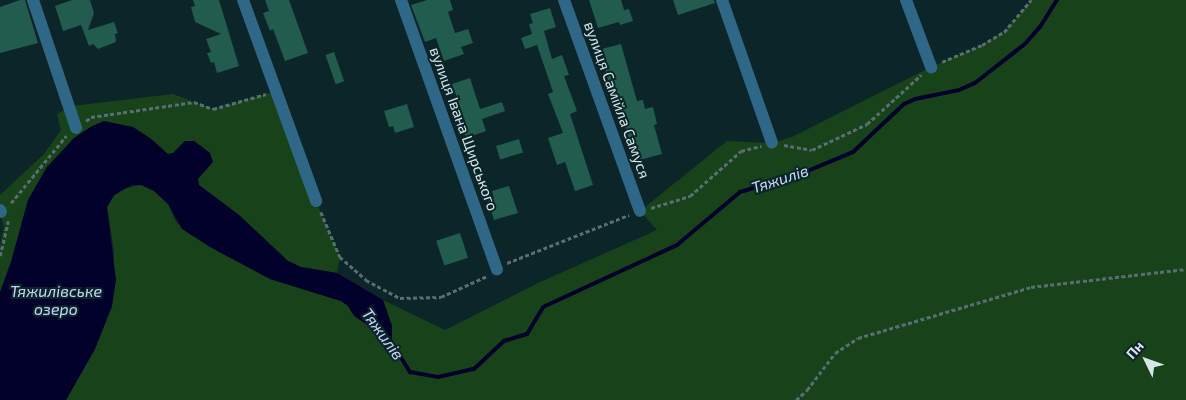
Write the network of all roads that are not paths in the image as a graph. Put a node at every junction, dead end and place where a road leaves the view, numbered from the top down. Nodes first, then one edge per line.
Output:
1 (33, 0) edge
2 (243, 0) edge
3 (401, 0) edge
4 (564, 0) edge
5 (722, 0) edge
6 (906, 0) edge
7 (931, 67) road end
8 (76, 128) road end
9 (772, 143) road end
10 (316, 201) road end
11 (640, 211) road end
12 (497, 270) road end

1 - 8 street
2 - 10 street
3 - 12 street, вулиця Івана Щирського
4 - 11 street, вулиця Самійла Самуся
5 - 9 street
6 - 7 street

